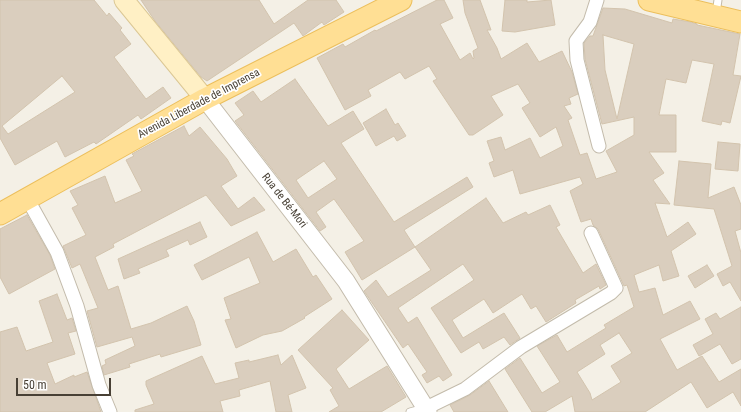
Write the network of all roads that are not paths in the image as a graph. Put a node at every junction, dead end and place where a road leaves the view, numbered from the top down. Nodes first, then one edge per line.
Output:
1 (124, 0) edge
2 (401, 0) edge
3 (597, 0) edge
4 (649, 0) edge
5 (682, 4) edge
6 (717, 8) edge
7 (741, 22) edge
8 (205, 99) junction
9 (599, 146) dead end
10 (28, 200) junction
11 (0, 214) edge
12 (591, 233) dead end
13 (421, 411) edge
14 (110, 412) edge

1 - 8 main road, Rua de Bé-Mori
2 - 8 main road, Avenida Liberdade de Imprensa
3 - 9 street
4 - 5 main road
5 - 6 main road
6 - 7 main road
8 - 10 main road, Avenida Liberdade de Imprensa
8 - 13 street, Rua de Bé-Mori
10 - 11 main road, Avenida Liberdade de Imprensa
10 - 14 street
12 - 13 street

